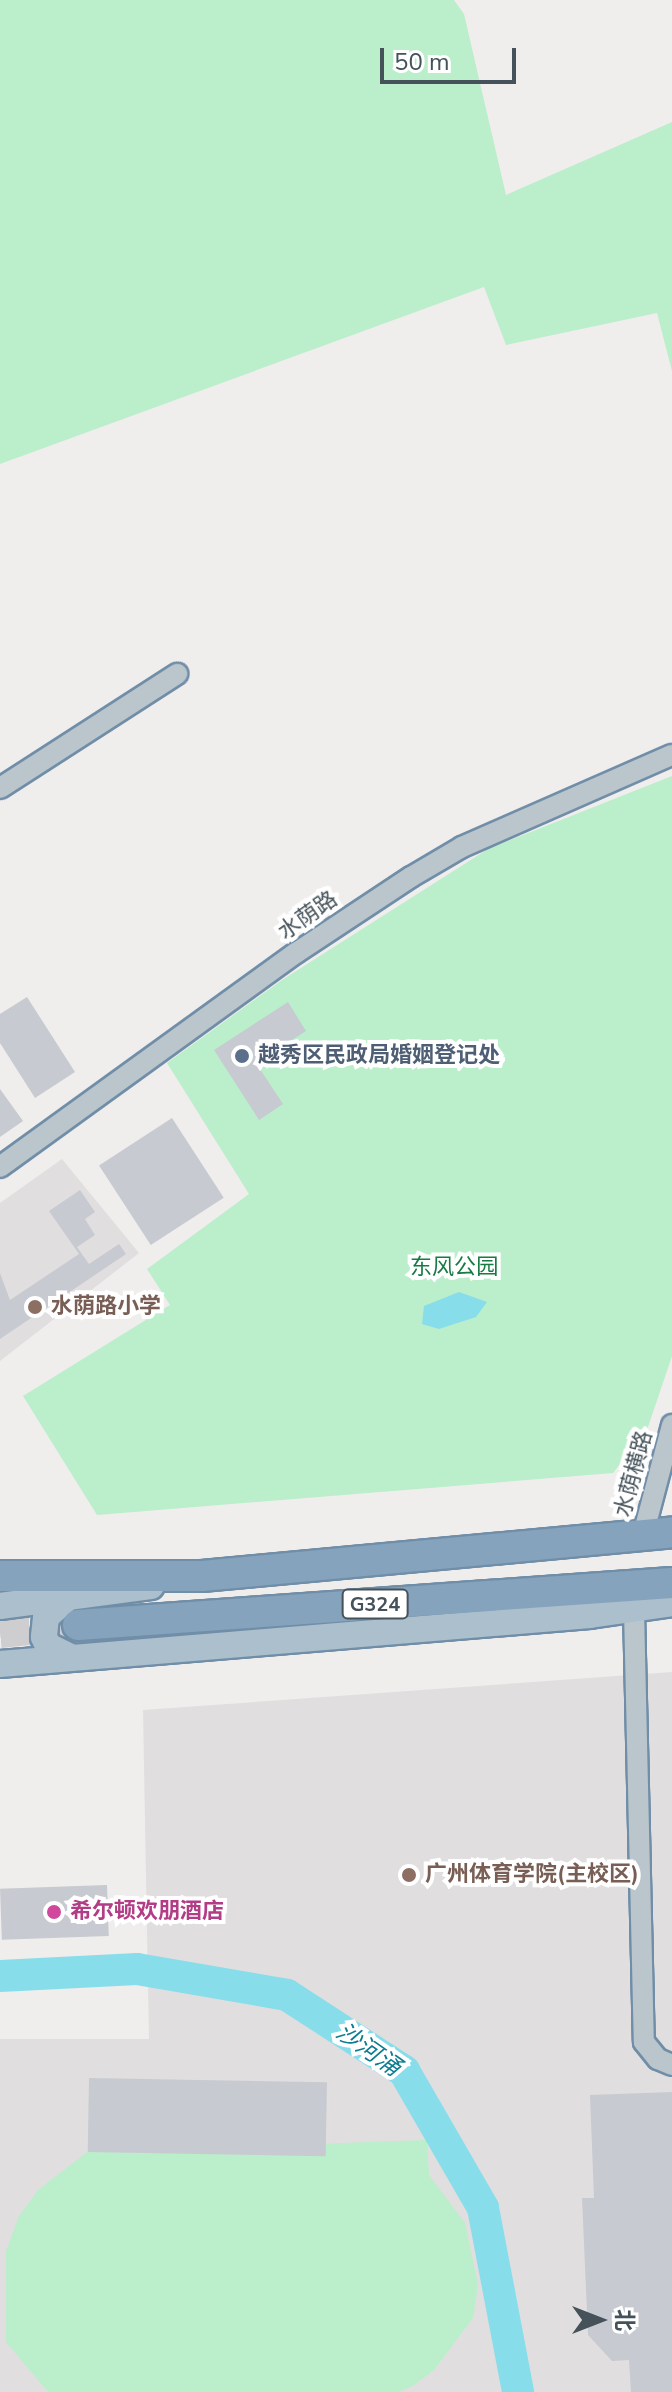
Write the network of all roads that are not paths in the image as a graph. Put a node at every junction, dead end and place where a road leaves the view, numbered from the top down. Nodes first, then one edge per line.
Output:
1 (177, 674) dead end
2 (672, 755) edge
3 (0, 788) edge
4 (0, 1167) edge
5 (672, 1425) edge
6 (658, 1533) edge
7 (0, 1576) edge
8 (202, 1576) junction
9 (672, 1583) edge
10 (672, 1603) edge
11 (0, 1606) edge
12 (634, 1610) junction
13 (73, 1612) junction
14 (71, 1657) junction
15 (0, 1664) edge
16 (672, 2065) edge

1 - 3 street
2 - 4 street, 水荫路
5 - 6 street, 水荫横路
6 - 8 highway, G324
7 - 8 highway, G324
8 - 13 main road
9 - 13 highway, G324
10 - 12 main road
11 - 13 main road
12 - 14 main road
12 - 16 street
13 - 14 main road
14 - 15 main road

